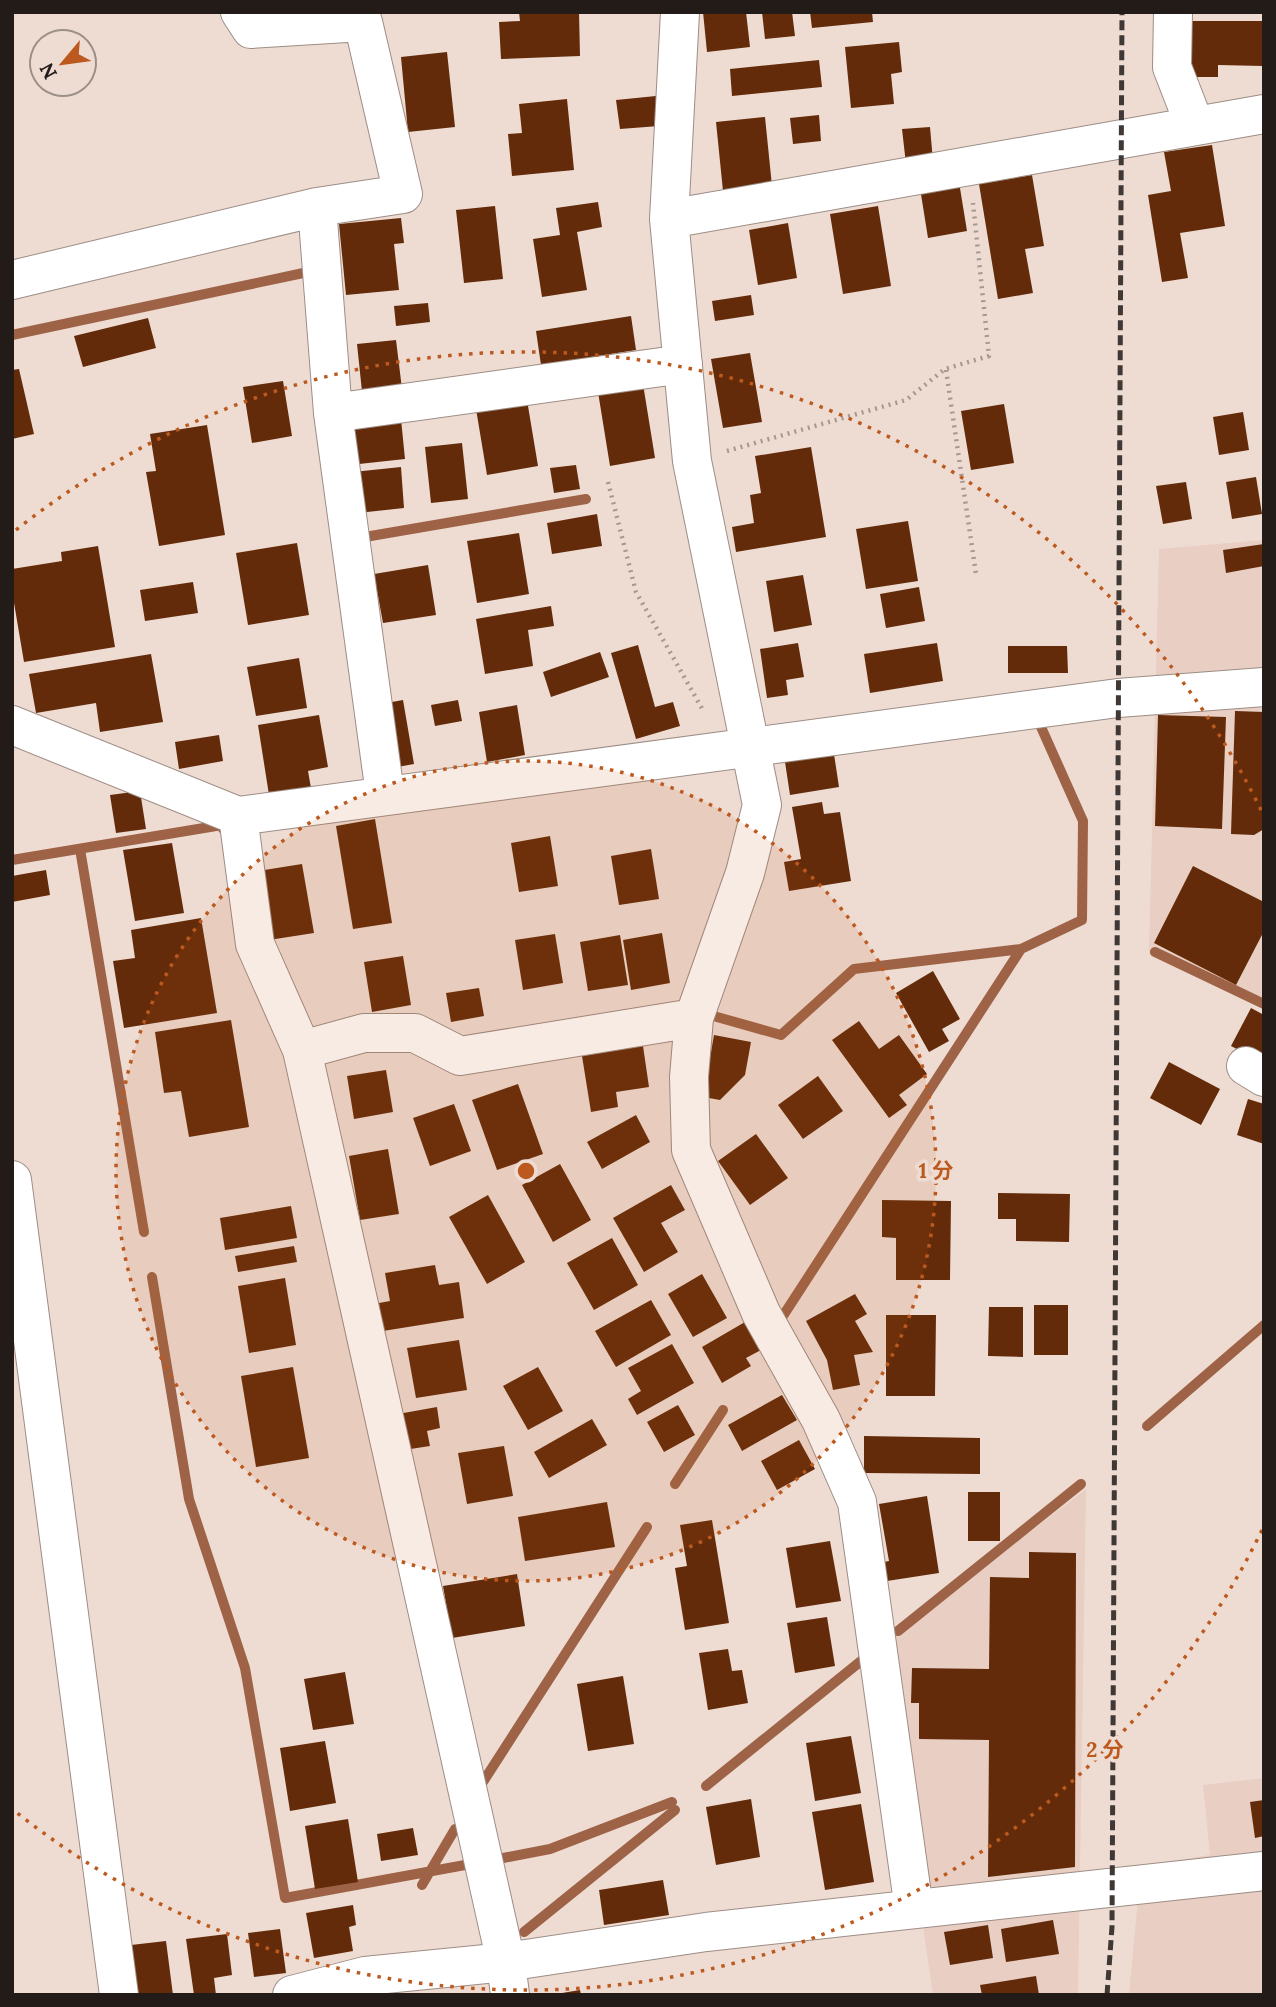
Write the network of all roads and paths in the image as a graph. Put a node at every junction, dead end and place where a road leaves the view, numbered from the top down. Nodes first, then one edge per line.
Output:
1 (240, 12) edge
2 (680, 12) edge
3 (1173, 12) edge
4 (1264, 114) edge
5 (1195, 126) junction
6 (970, 167) junction
7 (317, 207) junction
8 (669, 219) junction
9 (12, 280) edge
10 (683, 364) junction
11 (946, 369) junction
12 (333, 413) junction
13 (692, 461) junction
14 (608, 482) dead end
15 (976, 574) dead end
16 (1264, 687) edge
17 (15, 715) edge
18 (738, 747) junction
19 (384, 794) junction
20 (238, 816) junction
21 (694, 1018) junction
22 (302, 1050) junction
23 (12, 1180) edge
24 (1264, 1871) edge
25 (914, 1909) junction
26 (508, 1978) edge
27 (119, 1995) edge
28 (292, 1995) edge

1 - 7 street
2 - 8 street
3 - 5 street
4 - 5 street
5 - 6 street
6 - 8 street
6 - 11 path
7 - 9 street
7 - 12 street
8 - 10 street
10 - 12 street
10 - 13 street
11 - 13 path
11 - 15 path
12 - 19 street
13 - 18 street
14 - 18 path
16 - 18 street
17 - 20 street
18 - 19 street
18 - 21 street
19 - 20 street
20 - 22 street
21 - 22 street
21 - 25 street
22 - 26 street
23 - 27 street
24 - 25 street
25 - 26 street
26 - 28 street

